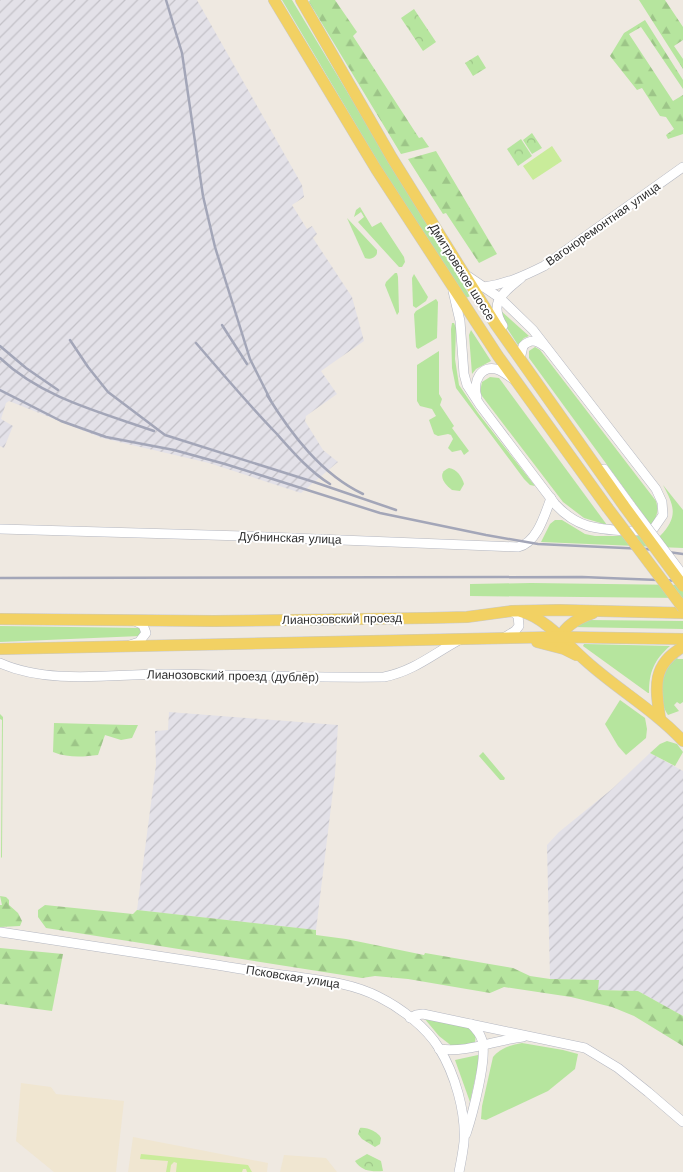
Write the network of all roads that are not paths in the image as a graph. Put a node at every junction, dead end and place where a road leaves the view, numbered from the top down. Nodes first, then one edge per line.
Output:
1 (274, 0) edge
2 (301, 0) edge
3 (683, 167) edge
4 (463, 274) junction
5 (521, 278) junction
6 (452, 286) junction
7 (484, 287) junction
8 (500, 298) junction
9 (548, 349) junction
10 (522, 355) junction
11 (515, 380) junction
12 (480, 405) junction
13 (551, 498) junction
14 (627, 506) junction
15 (0, 529) edge
16 (683, 576) edge
17 (683, 586) edge
18 (683, 608) edge
19 (514, 611) junction
20 (597, 612) junction
21 (683, 613) edge
22 (0, 619) edge
23 (135, 621) junction
24 (560, 637) junction
25 (683, 638) edge
26 (525, 639) junction
27 (459, 640) junction
28 (498, 640) junction
29 (130, 645) junction
30 (683, 648) edge
31 (0, 649) edge
32 (564, 649) junction
33 (585, 660) junction
34 (0, 663) edge
35 (660, 718) junction
36 (683, 741) edge
37 (0, 932) edge
38 (410, 1018) junction
39 (471, 1024) junction
40 (533, 1036) junction
41 (508, 1039) junction
42 (484, 1046) junction
43 (439, 1049) junction
44 (483, 1062) junction
45 (683, 1122) edge
46 (464, 1142) junction
47 (459, 1172) edge

1 - 6 main road, Дмитровское шоссе
2 - 4 main road, Дмитровское шоссе
3 - 5 street, Вагоноремонтная улица
4 - 7 street
4 - 14 main road, Дмитровское шоссе
5 - 7 street, Вагоноремонтная улица
5 - 8 street, Вагоноремонтная улица
6 - 11 main road, Дмитровское шоссе
6 - 12 street, Дмитровское шоссе
7 - 8 street
8 - 9 street
8 - 10 street
9 - 10 street
9 - 13 street, Дмитровское шоссе
10 - 14 street
11 - 12 street, Дмитровское шоссе
11 - 18 main road, Дмитровское шоссе, bridge
12 - 13 street, Дмитровское шоссе
13 - 15 street, Дубнинская улица
14 - 16 street, bridge
14 - 17 main road, Дмитровское шоссе, bridge
19 - 20 main road, Лианозовский проезд
19 - 23 main road, Лианозовский проезд
19 - 24 main road
19 - 28 street
20 - 21 main road, Лианозовский проезд
20 - 24 main road
22 - 23 main road, Лианозовский проезд
23 - 29 street
24 - 25 main road, Лианозовский проезд
24 - 26 main road, Лианозовский проезд
24 - 32 main road
24 - 33 main road
26 - 28 main road, Лианозовский проезд
26 - 32 main road
27 - 28 main road, Лианозовский проезд
27 - 29 main road, Лианозовский проезд
27 - 34 street, Лианозовский проезд (дублёр)
29 - 31 main road, Лианозовский проезд
30 - 35 main road
32 - 33 main road
33 - 35 main road
35 - 36 main road
37 - 38 street, Псковская улица
38 - 39 street
38 - 43 street, Псковская улица
39 - 40 street
39 - 42 street
40 - 41 street
40 - 45 street
41 - 42 street
41 - 44 street
42 - 43 street
42 - 44 street
43 - 46 street, Псковская улица
44 - 46 street
46 - 47 street, Псковская улица

